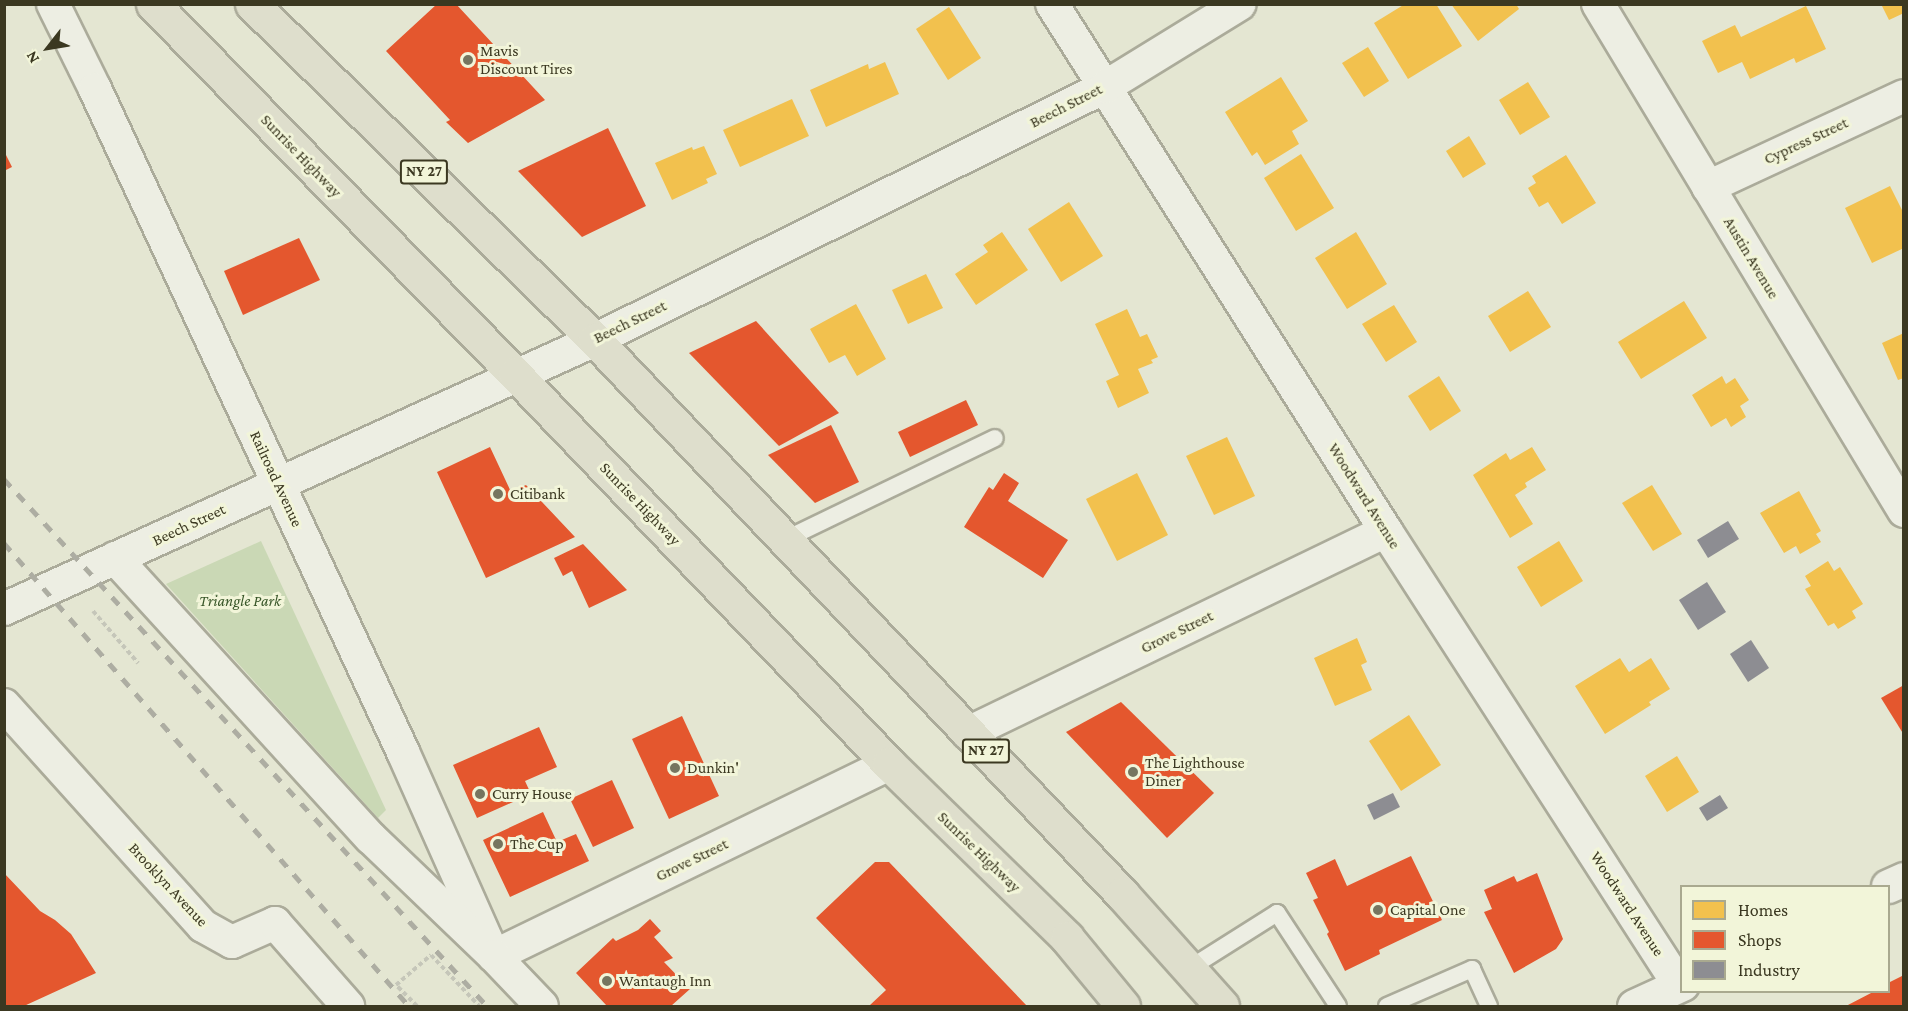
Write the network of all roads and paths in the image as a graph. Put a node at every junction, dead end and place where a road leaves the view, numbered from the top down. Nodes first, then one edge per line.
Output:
1 (53, 4) edge
2 (153, 4) edge
3 (252, 4) edge
4 (1052, 4) edge
5 (1240, 4) edge
6 (1598, 4) edge
7 (1104, 87) junction
8 (1904, 96) edge
9 (1708, 187) junction
10 (595, 340) junction
11 (515, 374) junction
12 (995, 438) dead end
13 (279, 484) junction
14 (1900, 498) edge
15 (1386, 531) junction
16 (784, 540) junction
17 (115, 558) junction
18 (4, 609) edge
19 (93, 611) dead end
20 (138, 663) dead end
21 (4, 705) edge
22 (968, 733) junction
23 (889, 764) junction
24 (1904, 879) edge
25 (1890, 885) edge
26 (494, 956) junction
27 (1190, 968) junction
28 (467, 993) junction
29 (1661, 997) edge
30 (461, 998) dead end
31 (348, 1006) edge
32 (417, 1006) edge
33 (479, 1006) edge
34 (542, 1006) edge
35 (1124, 1006) edge
36 (1222, 1006) edge
37 (1338, 1006) edge
38 (1386, 1006) edge
39 (1489, 1006) edge

1 - 13 street, Railroad Avenue
2 - 11 highway, Sunrise Highway
3 - 10 highway, NY 27
4 - 7 street, Woodward Avenue
5 - 7 street, Beech Street
6 - 9 street, Austin Avenue
7 - 10 street, Beech Street
7 - 15 street, Woodward Avenue
8 - 9 street, Cypress Street
9 - 14 street, Austin Avenue
10 - 11 street, Beech Street
10 - 16 highway, NY 27
11 - 13 street, Beech Street
11 - 23 highway, Sunrise Highway
12 - 16 lane
13 - 17 street, Beech Street
13 - 26 street, Railroad Avenue
15 - 22 street, Grove Street
15 - 29 street, Woodward Avenue
16 - 22 highway, NY 27
17 - 18 street, Beech Street
17 - 26 street, Railroad Avenue
19 - 20 path
21 - 31 street, Brooklyn Avenue
22 - 27 highway, NY 27
23 - 26 street, Grove Street
23 - 35 highway, Sunrise Highway
24 - 25 main road
26 - 34 street, Railroad Avenue
27 - 36 highway, NY 27
27 - 37 lane
28 - 30 path
28 - 32 path
28 - 33 path
38 - 39 lane

